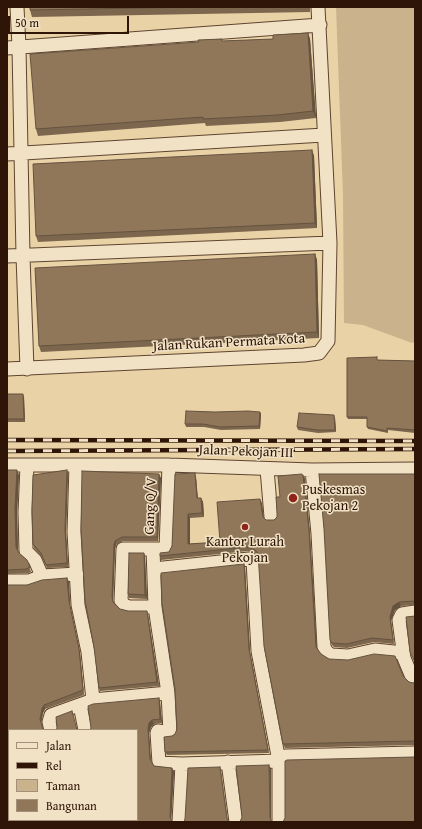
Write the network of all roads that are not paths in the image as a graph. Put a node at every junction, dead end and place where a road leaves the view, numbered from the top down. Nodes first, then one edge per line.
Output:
1 (17, 7) edge
2 (318, 7) edge
3 (320, 25) junction
4 (13, 48) edge
5 (324, 135) junction
6 (7, 154) edge
7 (21, 154) junction
8 (330, 243) junction
9 (7, 256) edge
10 (23, 256) junction
11 (7, 369) edge
12 (27, 369) junction
13 (76, 464) junction
14 (27, 465) junction
15 (169, 465) junction
16 (7, 466) edge
17 (266, 469) junction
18 (415, 469) edge
19 (312, 470) junction
20 (271, 517) dead end
21 (159, 549) junction
22 (154, 569) junction
23 (77, 574) junction
24 (42, 576) junction
25 (7, 582) edge
26 (155, 607) junction
27 (415, 612) edge
28 (403, 653) junction
29 (415, 679) edge
30 (168, 693) junction
31 (93, 700) junction
32 (80, 705) junction
33 (51, 729) edge
34 (85, 729) edge
35 (415, 753) edge
36 (279, 761) junction
37 (228, 762) junction
38 (182, 764) junction
39 (179, 822) edge
40 (236, 822) edge
41 (279, 822) edge

1 - 4 street
2 - 3 street, Jalan Rukan Permata Kota
3 - 4 street
3 - 5 street, Jalan Rukan Permata Kota
4 - 7 street
5 - 7 street
5 - 8 street, Jalan Rukan Permata Kota
6 - 7 street
7 - 10 street
8 - 10 street
8 - 12 street, Jalan Rukan Permata Kota
9 - 10 street
10 - 12 street
11 - 12 street, Jalan Rukan Permata Kota
13 - 14 street, Jalan Pekojan III
13 - 15 street, Jalan Pekojan III
13 - 23 street
14 - 16 street, Jalan Pekojan III
14 - 24 street
15 - 17 street, Jalan Pekojan III
15 - 21 street, Gang Q/V
17 - 19 street, Jalan Pekojan III
17 - 20 street
18 - 19 street, Jalan Pekojan III
19 - 28 street
21 - 22 street, Gang Q/V
21 - 26 street
22 - 26 street, Gang Q/V
22 - 36 street
23 - 24 street
23 - 31 street
24 - 25 street
26 - 30 street, Gang Q/V
27 - 28 street
28 - 29 street
30 - 31 street
30 - 38 street, Gang Q/V
31 - 32 street
32 - 33 street
32 - 34 street
35 - 36 street
36 - 37 street
36 - 41 street
37 - 38 street
37 - 40 street
38 - 39 street

